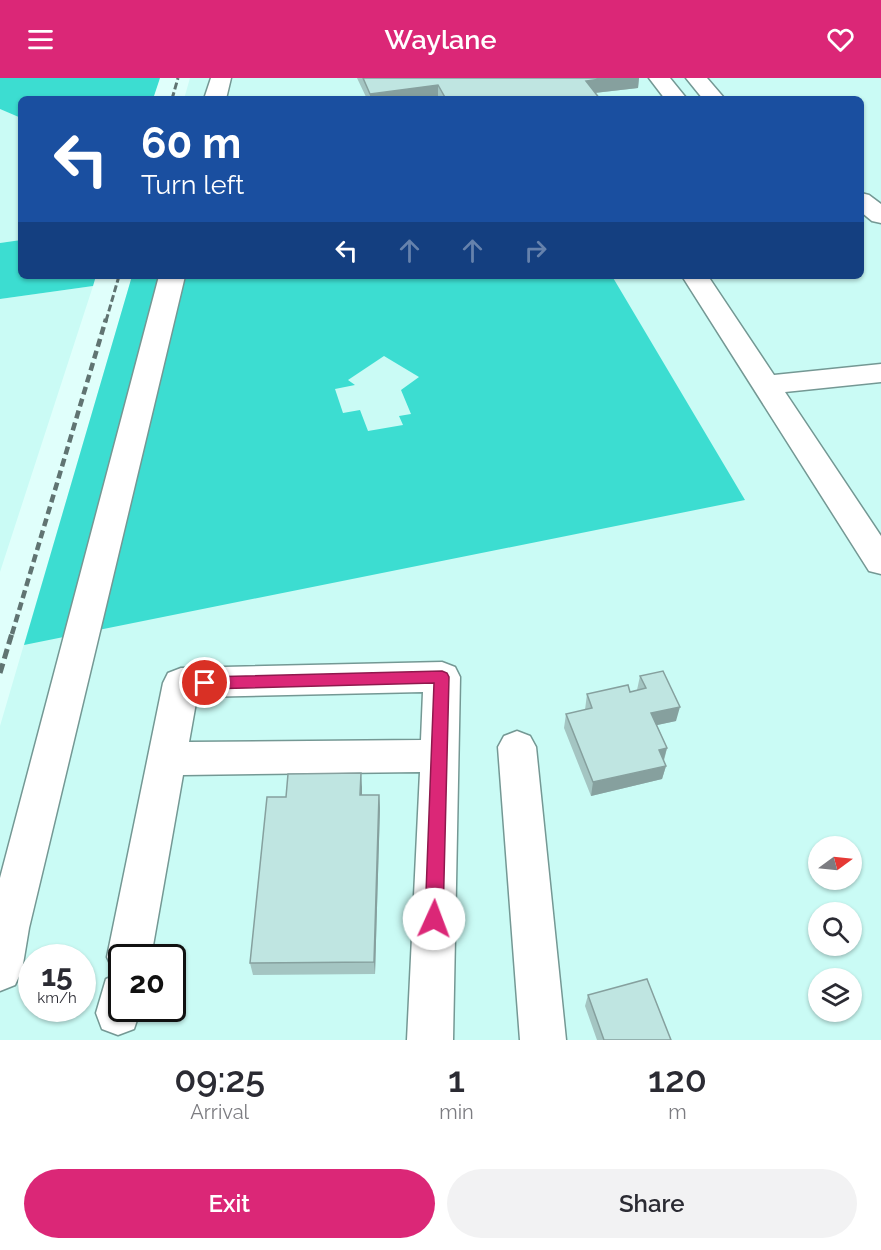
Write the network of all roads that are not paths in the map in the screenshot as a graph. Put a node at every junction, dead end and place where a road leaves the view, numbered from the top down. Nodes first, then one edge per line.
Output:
1 (220, 78) edge
2 (659, 78) edge
3 (696, 78) edge
4 (216, 96) edge
5 (668, 96) edge
6 (711, 96) edge
7 (864, 202) edge
8 (881, 216) edge
9 (171, 279) edge
10 (697, 279) edge
11 (881, 373) edge
12 (766, 385) junction
13 (881, 562) edge
14 (517, 747) dead end
15 (439, 756) junction
16 (167, 759) junction
17 (131, 944) edge
18 (0, 970) edge
19 (430, 1040) edge
20 (543, 1040) edge

1 - 4 lane
2 - 5 lane
3 - 6 lane
7 - 8 lane
9 - 18 lane
10 - 12 lane
11 - 12 lane
12 - 13 lane
14 - 20 lane
15 - 16 lane
15 - 16 lane
15 - 19 lane
16 - 17 lane

